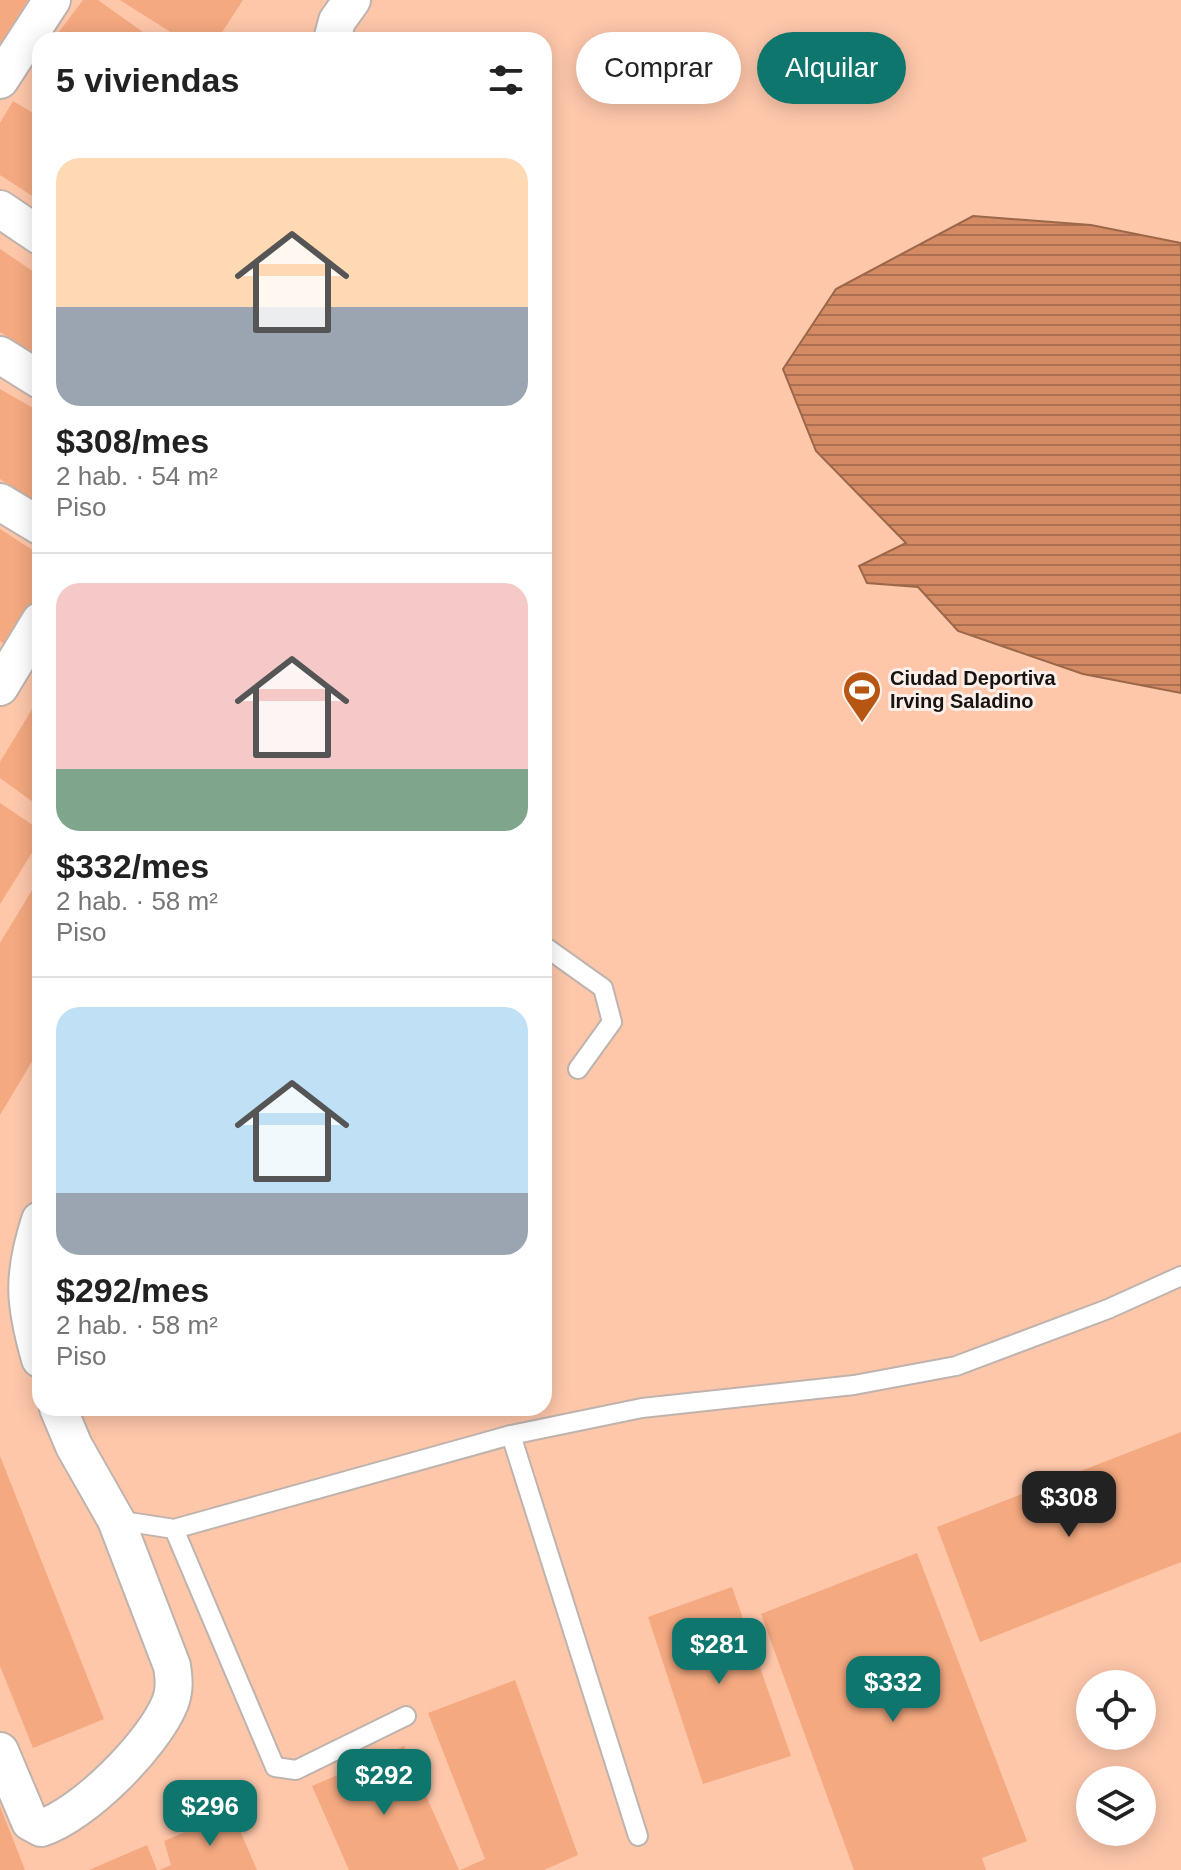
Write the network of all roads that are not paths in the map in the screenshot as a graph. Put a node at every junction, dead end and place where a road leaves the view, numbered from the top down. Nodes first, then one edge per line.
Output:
1 (52, 0) edge
2 (352, 0) edge
3 (334, 32) edge
4 (3, 68) edge
5 (0, 209) edge
6 (32, 231) edge
7 (0, 355) edge
8 (32, 375) edge
9 (0, 502) edge
10 (32, 521) edge
11 (32, 632) edge
12 (5, 667) edge
13 (552, 952) edge
14 (578, 1069) dead end
15 (32, 1245) edge
16 (1181, 1276) edge
17 (13, 1314) edge
18 (32, 1346) edge
19 (61, 1416) edge
20 (511, 1435) junction
21 (116, 1520) junction
22 (174, 1529) junction
23 (406, 1716) dead end
24 (0, 1751) edge
25 (638, 1836) dead end

1 - 4 street
2 - 3 street
5 - 6 street
7 - 8 street
9 - 10 street
11 - 12 street
13 - 14 lane
15 - 17 street
16 - 20 lane
17 - 18 street
19 - 21 street
20 - 22 lane
20 - 25 lane
21 - 22 lane
21 - 24 street
22 - 23 lane

